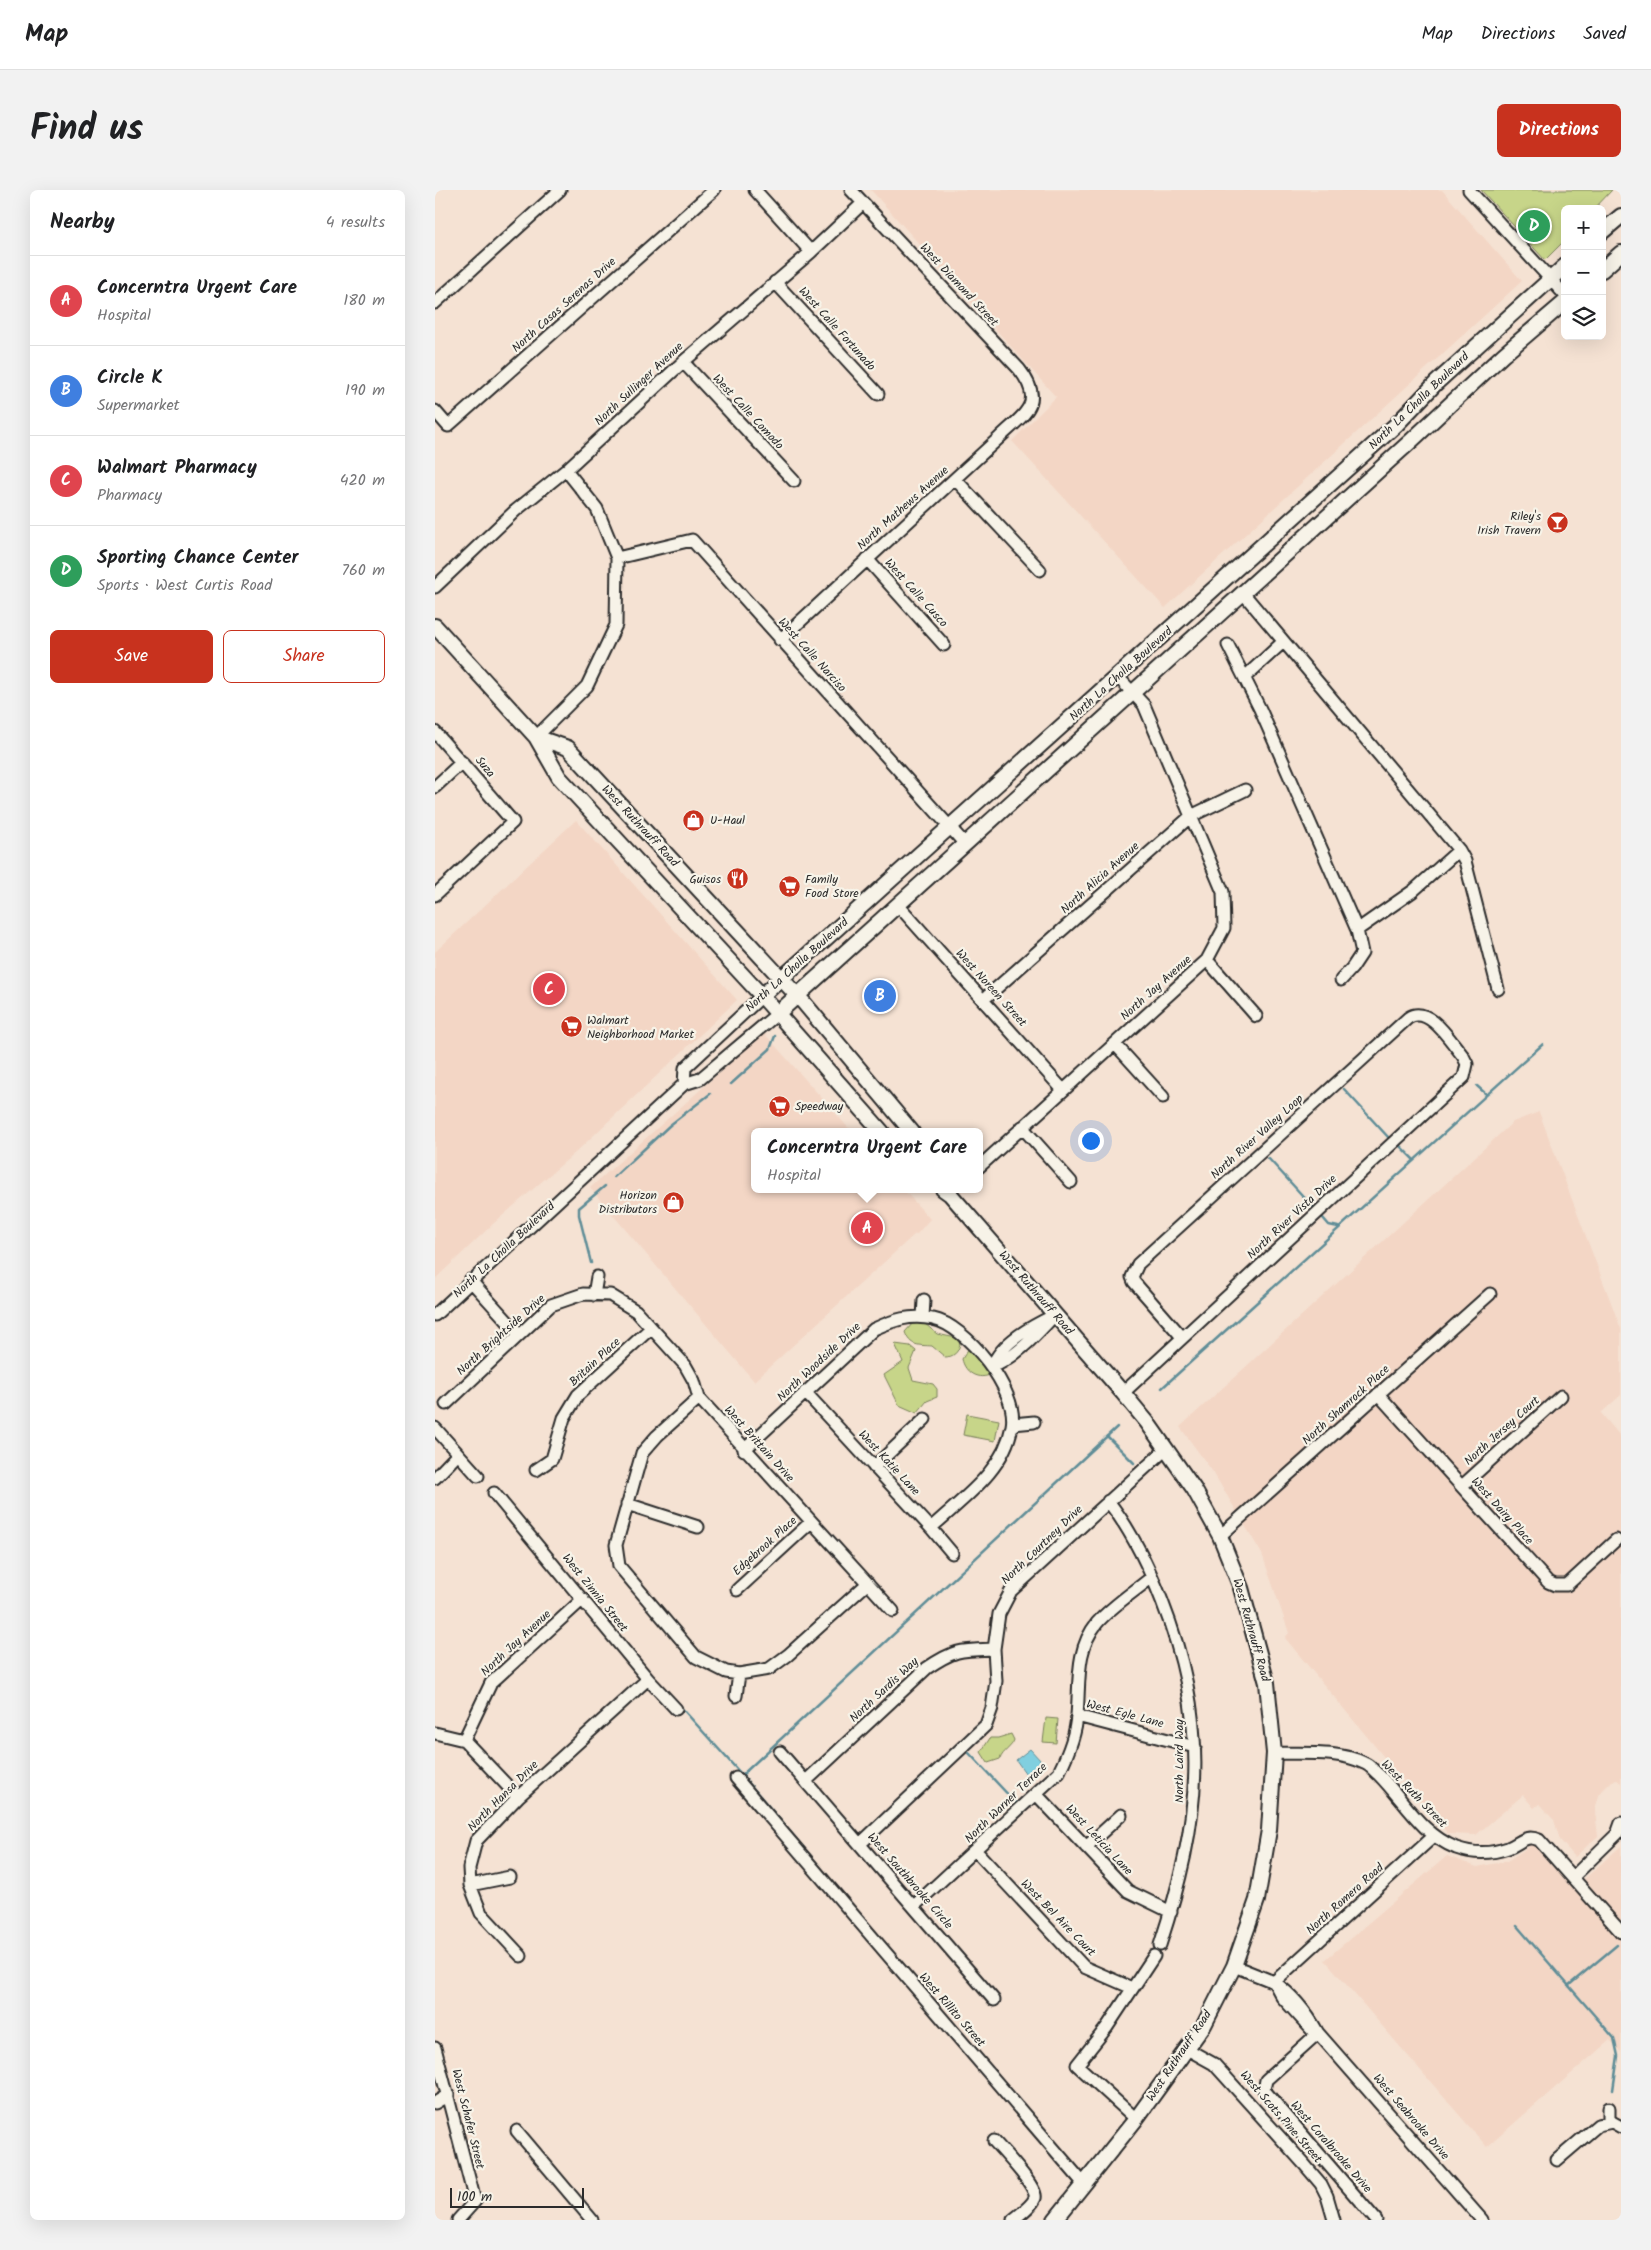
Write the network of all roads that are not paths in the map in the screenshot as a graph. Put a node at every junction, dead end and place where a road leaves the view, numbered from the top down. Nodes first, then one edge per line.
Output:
1 (561, 190) edge
2 (714, 190) edge
3 (755, 190) edge
4 (851, 190) edge
5 (1469, 190) edge
6 (863, 203) junction
7 (1621, 216) edge
8 (1606, 229) edge
9 (811, 252) junction
10 (1621, 253) edge
11 (1606, 266) edge
12 (1561, 270) edge
13 (1550, 280) junction
14 (775, 282) junction
15 (1564, 295) edge
16 (435, 303) edge
17 (1561, 305) edge
18 (683, 362) junction
19 (1032, 389) joint
20 (878, 394) dead end
21 (435, 411) edge
22 (566, 470) junction
23 (955, 479) junction
24 (794, 481) dead end
25 (617, 558) junction
26 (867, 559) junction
27 (1040, 570) dead end
28 (435, 587) edge
29 (1243, 593) junction
30 (436, 629) edge
31 (780, 640) junction
32 (1283, 642) junction
33 (944, 645) dead end
34 (1228, 645) dead end
35 (1118, 677) junction
36 (1245, 677) junction
37 (1133, 693) junction
38 (435, 732) edge
39 (536, 737) junction
40 (463, 762) junction
41 (435, 787) edge
42 (1245, 790) dead end
43 (1191, 816) junction
44 (951, 827) junction
45 (965, 844) junction
46 (1459, 850) junction
47 (435, 895) edge
48 (899, 905) junction
49 (1357, 930) junction
50 (1207, 960) junction
51 (781, 978) junction
52 (1341, 980) dead end
53 (1498, 989) dead end
54 (762, 996) junction
55 (797, 996) junction
56 (983, 1000) junction
57 (777, 1014) junction
58 (1256, 1016) dead end
59 (1115, 1044) junction
60 (1468, 1064) joint
61 (684, 1084) junction
62 (1063, 1090) junction
63 (1163, 1097) dead end
64 (1022, 1127) junction
65 (878, 1128) edge
66 (909, 1128) edge
67 (983, 1163) edge
68 (1071, 1182) dead end
69 (952, 1193) edge
70 (597, 1276) dead end
71 (470, 1280) junction
72 (594, 1294) junction
73 (1490, 1294) dead end
74 (610, 1295) joint
75 (924, 1300) dead end
76 (435, 1315) edge
77 (1055, 1315) junction
78 (923, 1317) junction
79 (651, 1328) junction
80 (519, 1334) junction
81 (1182, 1337) junction
82 (992, 1367) junction
83 (805, 1392) junction
84 (1123, 1393) junction
85 (1378, 1394) junction
86 (1561, 1396) dead end
87 (699, 1398) junction
88 (446, 1404) dead end
89 (925, 1419) dead end
90 (1034, 1422) dead end
91 (1013, 1424) junction
92 (435, 1428) edge
93 (1166, 1448) junction
94 (744, 1450) junction
95 (457, 1455) junction
96 (873, 1467) junction
97 (536, 1470) dead end
98 (478, 1476) dead end
99 (435, 1478) edge
100 (1462, 1486) junction
101 (494, 1493) dead end
102 (1108, 1501) junction
103 (627, 1504) junction
104 (811, 1522) junction
105 (698, 1527) dead end
106 (931, 1528) junction
107 (1220, 1536) junction
108 (1616, 1540) dead end
109 (952, 1553) dead end
110 (1152, 1577) junction
111 (868, 1583) junction
112 (737, 1590) dead end
113 (583, 1599) junction
114 (893, 1611) dead end
115 (993, 1649) junction
116 (739, 1674) junction
117 (648, 1679) junction
118 (737, 1696) dead end
119 (677, 1709) dead end
120 (1077, 1716) junction
121 (435, 1733) edge
122 (465, 1740) junction
123 (1195, 1747) junction
124 (780, 1752) dead end
125 (1274, 1753) junction
126 (736, 1778) dead end
127 (806, 1780) junction
128 (1037, 1795) junction
129 (518, 1797) junction
130 (1121, 1815) dead end
131 (1621, 1823) edge
132 (1434, 1836) junction
133 (860, 1844) junction
134 (1086, 1847) junction
135 (976, 1851) junction
136 (510, 1877) dead end
137 (1573, 1877) junction
138 (470, 1886) junction
139 (914, 1906) junction
140 (1171, 1912) junction
141 (1621, 1932) edge
142 (1161, 1945) dead end
143 (521, 1956) dead end
144 (1154, 1956) dead end
145 (1233, 1966) junction
146 (1274, 1982) junction
147 (1132, 1988) junction
148 (994, 2000) dead end
149 (1319, 2033) junction
150 (435, 2048) edge
151 (1187, 2050) junction
152 (448, 2095) junction
153 (435, 2103) edge
154 (1609, 2108) dead end
155 (1136, 2119) junction
156 (1609, 2122) junction
157 (1621, 2127) edge
158 (517, 2131) dead end
159 (994, 2141) dead end
160 (1557, 2160) dead end
161 (1084, 2184) junction
162 (458, 2220) edge
163 (592, 2220) edge
164 (1013, 2220) edge
165 (1055, 2220) edge
166 (1334, 2220) edge
167 (1376, 2220) edge
168 (1482, 2220) edge

1 - 16 street
2 - 21 street, North Casas Serenas Drive
3 - 9 street
4 - 6 street, West Diamond Street
5 - 13 street
6 - 9 street, North Sullinger Avenue
6 - 19 street, West Diamond Street
7 - 8 main road
9 - 14 street, North Sullinger Avenue
10 - 11 main road
12 - 13 main road, North La Cholla Boulevard
13 - 15 street
13 - 35 main road, North La Cholla Boulevard
14 - 18 street, North Sullinger Avenue
14 - 20 street, West Calle Fortunado
17 - 29 main road, North La Cholla Boulevard
18 - 22 street, North Sullinger Avenue
18 - 24 street, West Calle Comodo
19 - 23 street, North Mathews Avenue
22 - 25 street
22 - 28 street, North Sullinger Avenue
23 - 26 street, North Mathews Avenue
23 - 27 street
25 - 31 street, West Calle Narciso
25 - 39 street
26 - 31 street, North Mathews Avenue
26 - 33 street, West Calle Cusco
29 - 32 street
29 - 37 main road, North La Cholla Boulevard
30 - 39 main road, West Ruthrauff Road
31 - 44 street, West Calle Narciso
32 - 36 street
32 - 46 street
34 - 36 street
35 - 37 street, North Jay Avenue
35 - 44 main road, North La Cholla Boulevard
36 - 49 street
37 - 43 street, North Jay Avenue
37 - 45 main road, North La Cholla Boulevard
38 - 40 street, Suza
39 - 51 main road, West Ruthrauff Road
39 - 54 main road, West Ruthrauff Road
40 - 41 street
40 - 47 street, Suza
42 - 43 street, North Alicia Avenue
43 - 50 street, North Jay Avenue
43 - 56 street, North Alicia Avenue
44 - 45 street, West Calle Narciso
44 - 51 main road, North La Cholla Boulevard
45 - 48 main road, North La Cholla Boulevard
46 - 49 street
46 - 53 street
48 - 55 main road, North La Cholla Boulevard
48 - 56 street, West Noreen Street
49 - 52 street
50 - 58 street
50 - 59 street, North Jay Avenue
51 - 54 main road, North La Cholla Boulevard
51 - 55 main road, West Ruthrauff Road
54 - 57 main road, West Ruthrauff Road
54 - 61 street, North La Cholla Boulevard
55 - 57 main road, North La Cholla Boulevard
55 - 66 main road, West Ruthrauff Road
56 - 62 street, West Noreen Street
57 - 61 street, North La Cholla Boulevard
57 - 65 main road, West Ruthrauff Road
59 - 62 street, North Jay Avenue
59 - 63 street
60 - 81 street, North River Vista Drive
60 - 81 street, North River Valley Loop
61 - 71 street, North La Cholla Boulevard
62 - 64 street, North Jay Avenue
64 - 67 street, North Jay Avenue
64 - 68 street
69 - 77 main road, West Ruthrauff Road
70 - 72 street
71 - 76 street, North La Cholla Boulevard
71 - 80 street
72 - 74 street, North Brightside Drive
72 - 80 street, North Brightside Drive
73 - 85 street, North Shamrock Place
74 - 79 street, West Brittain Drive
75 - 78 street
77 - 82 street
77 - 84 main road, West Ruthrauff Road
78 - 82 street, North Woodside Drive
78 - 83 street, North Woodside Drive
79 - 87 street, West Brittain Drive
79 - 97 street, Britain Place
80 - 88 street, North Brightside Drive
81 - 84 street, North River Vista Drive
82 - 91 street, North Woodside Drive
83 - 94 street, North Woodside Drive
83 - 96 street, West Katie Lane
84 - 93 main road, West Ruthrauff Road
85 - 100 street, West Dairy Place
85 - 107 street, North Shamrock Place
86 - 100 street, North Jersey Court
87 - 94 street, West Brittain Drive
87 - 103 street
89 - 96 street
90 - 91 street
91 - 106 street
92 - 95 street
93 - 102 street, North Courtney Drive
93 - 107 main road, West Ruthrauff Road
94 - 104 street, West Brittain Drive
95 - 98 street
95 - 99 street
96 - 106 street, West Katie Lane
100 - 108 street, West Dairy Place
101 - 113 street, West Zinnia Street
102 - 110 street, North Laird Way
102 - 115 street, North Courtney Drive
103 - 105 street
103 - 116 street
104 - 111 street, West Brittain Drive
104 - 112 street, Edgebrook Place
106 - 109 street, West Katie Lane
107 - 125 main road, West Ruthrauff Road
110 - 120 street, North Warner Terrace
110 - 123 street, North Laird Way
111 - 114 street, West Brittain Drive
111 - 116 street
113 - 117 street, West Zinnia Street
113 - 122 street, North Jay Avenue
115 - 127 street, North Sardis Way
115 - 133 street, North Courtney Drive
116 - 118 street
117 - 119 street, West Zinnia Street
117 - 129 street, North Hansa Drive
120 - 123 street, West Egle Lane
120 - 128 street, North Warner Terrace
121 - 122 street
122 - 129 street
123 - 140 street, North Laird Way
124 - 127 street, West Southbrooke Circle
125 - 132 street, West Ruth Street
125 - 145 main road, West Ruthrauff Road
126 - 161 street, West Rillito Street
127 - 133 street, West Southbrooke Circle
128 - 134 street, West Leticia Lane
128 - 135 street, North Warner Terrace
129 - 138 street, North Hansa Drive
130 - 134 street
131 - 137 street
132 - 137 street, West Ruth Street
132 - 146 street, North Romero Road
133 - 139 street, West Southbrooke Circle
134 - 140 street, West Leticia Lane
135 - 139 street, North Warner Terrace
135 - 147 street, West Bel Aire Court
136 - 138 street
137 - 141 street
138 - 143 street, North Hansa Drive
139 - 148 street, West Southbrooke Circle
140 - 142 street, North Laird Way
144 - 147 street
145 - 146 street
145 - 151 main road, West Ruthrauff Road
146 - 149 street
147 - 155 street
149 - 167 street, West Coralbrooke Drive
149 - 168 street, West Seabrooke Drive
150 - 152 street, West Schafer Street
151 - 155 main road, West Ruthrauff Road
151 - 166 street, West Scots Pine Street
152 - 153 street
152 - 162 street, West Schafer Street
154 - 156 street
155 - 161 main road, West Ruthrauff Road
156 - 157 street
156 - 160 street
158 - 163 street
159 - 164 street
161 - 165 main road, West Ruthrauff Road

